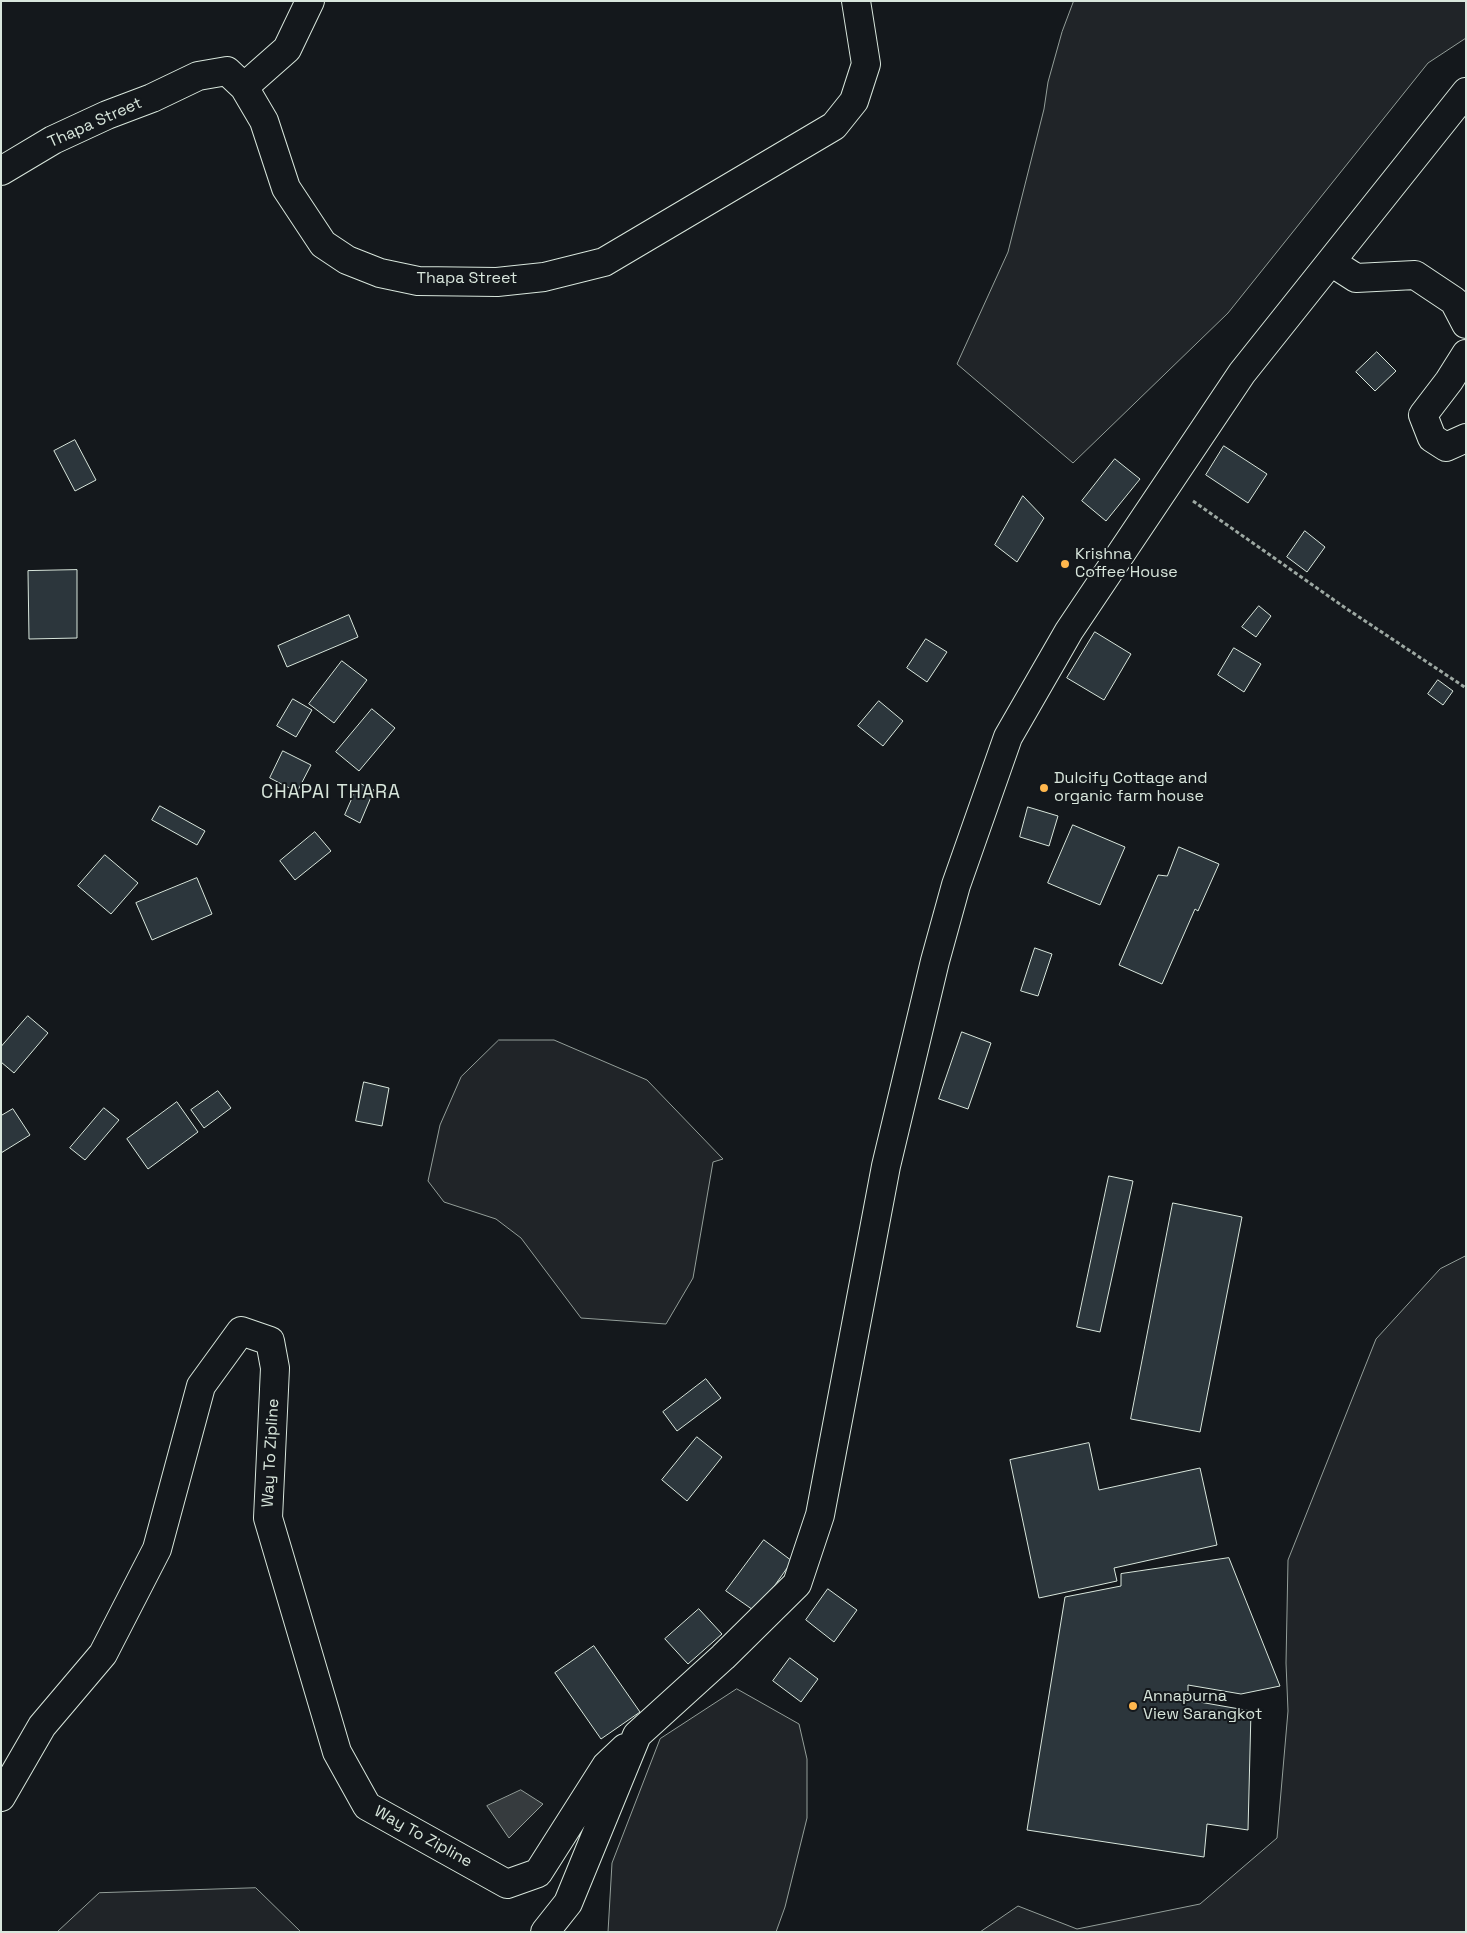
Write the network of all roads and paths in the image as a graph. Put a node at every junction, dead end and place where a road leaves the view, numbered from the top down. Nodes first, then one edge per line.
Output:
1 (310, 1) edge
2 (856, 1) edge
3 (244, 88) junction
4 (1466, 92) edge
5 (1, 171) edge
6 (1331, 262) junction
7 (1466, 324) edge
8 (1466, 354) edge
9 (1466, 438) edge
10 (1162, 491) junction
11 (1466, 688) edge
12 (638, 1736) junction
13 (1, 1797) edge
14 (544, 1932) edge

1 - 3 street
2 - 3 street, Thapa Street
3 - 5 street, Thapa Street
4 - 6 street
6 - 7 street
6 - 10 street
8 - 9 street
10 - 11 path
10 - 12 street
12 - 13 street, Way To Zipline
12 - 14 street

